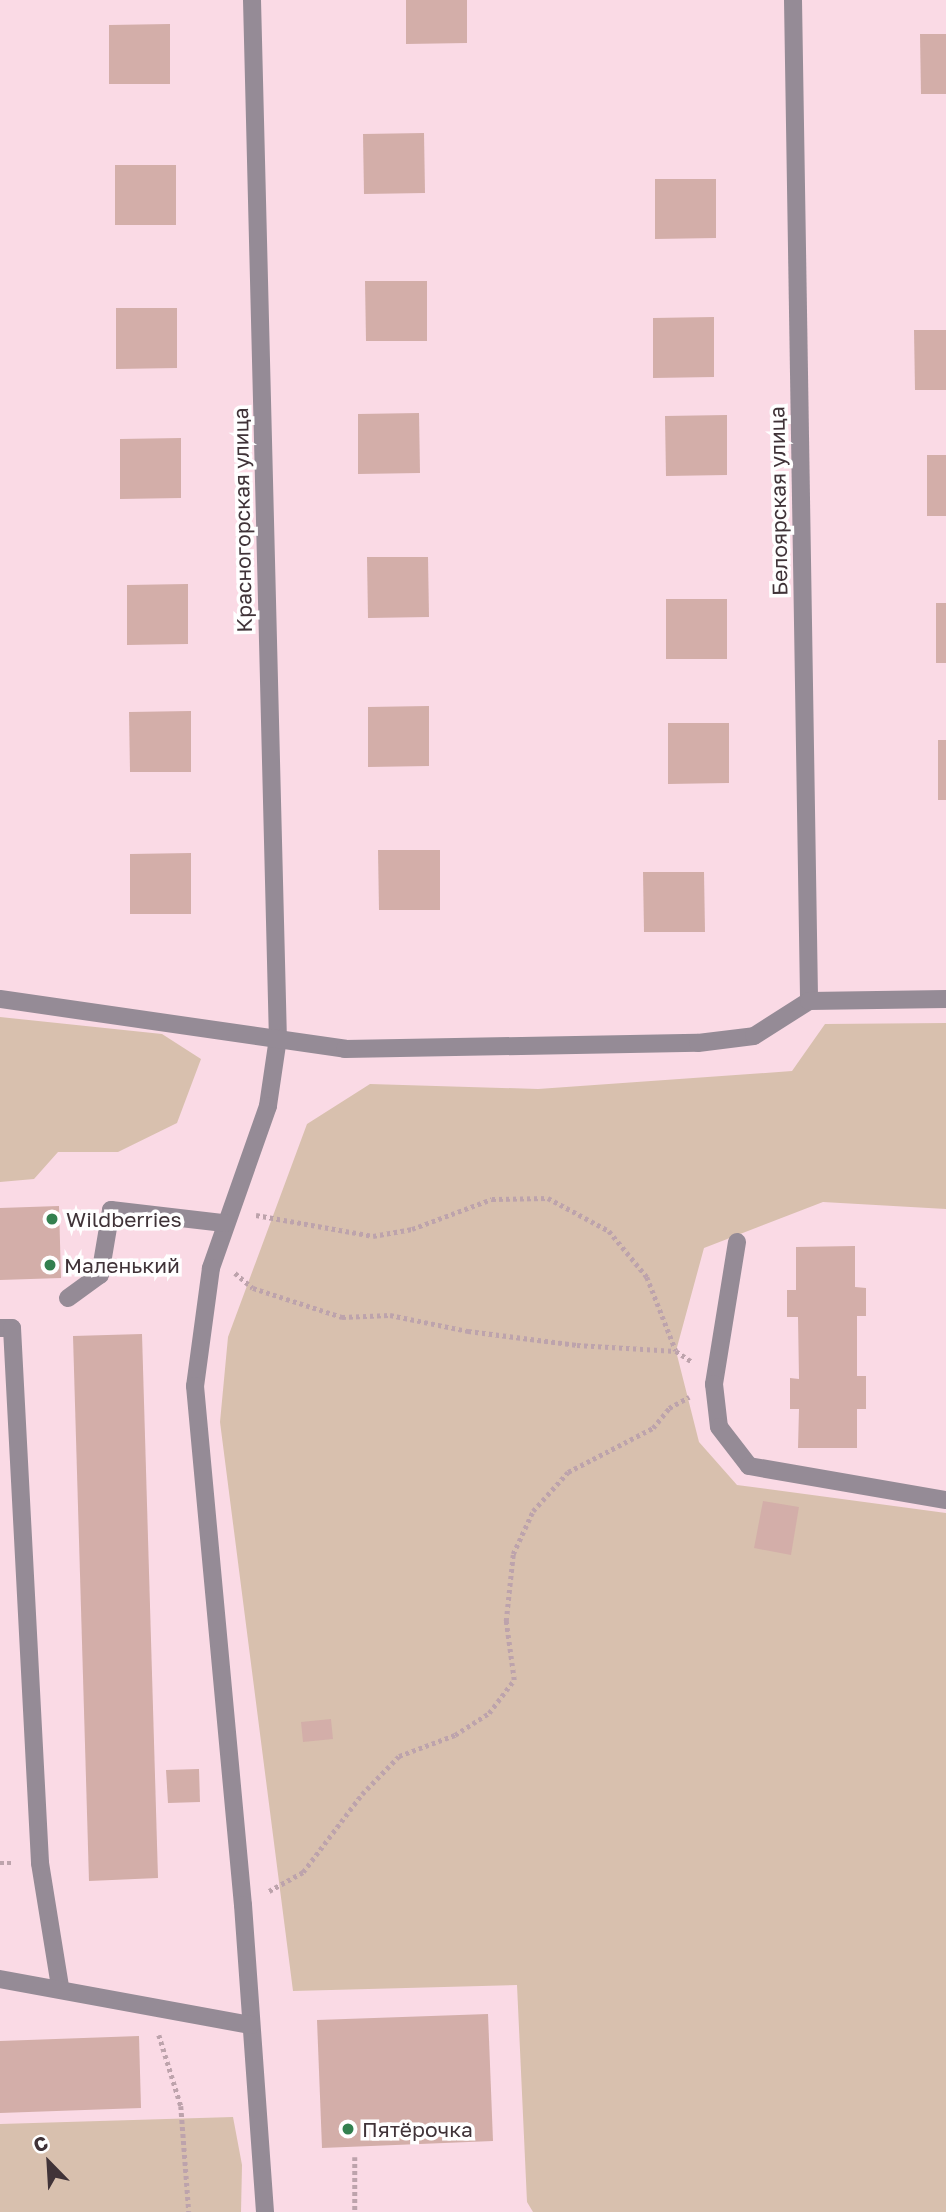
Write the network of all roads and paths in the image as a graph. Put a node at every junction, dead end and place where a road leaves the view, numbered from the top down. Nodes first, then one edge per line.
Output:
1 (252, 0) edge
2 (793, 0) edge
3 (0, 999) edge
4 (946, 999) edge
5 (809, 1001) junction
6 (278, 1038) junction
7 (228, 1216) junction
8 (737, 1242) dead end
9 (215, 1255) junction
10 (68, 1298) dead end
11 (6, 1328) edge
12 (676, 1351) junction
13 (714, 1384) junction
14 (946, 1500) edge
15 (243, 1905) junction
16 (0, 1979) edge
17 (60, 1987) junction
18 (149, 2004) junction
19 (251, 2025) junction
20 (355, 2157) dead end
21 (265, 2210) edge
22 (355, 2211) edge
23 (189, 2212) edge

1 - 6 street, Красногорская улица
2 - 5 street, Белоярская улица
3 - 6 street
4 - 5 street
5 - 6 street
6 - 7 street, Красногорская улица
7 - 9 street, Красногорская улица
7 - 10 street
7 - 12 path
8 - 13 street
9 - 12 path
9 - 15 street, Красногорская улица
11 - 17 street
12 - 13 path
13 - 14 street
13 - 15 path
15 - 19 street, Красногорская улица
16 - 17 street
17 - 18 street
18 - 19 street
18 - 23 path
19 - 21 street, Красногорская улица
20 - 22 path

